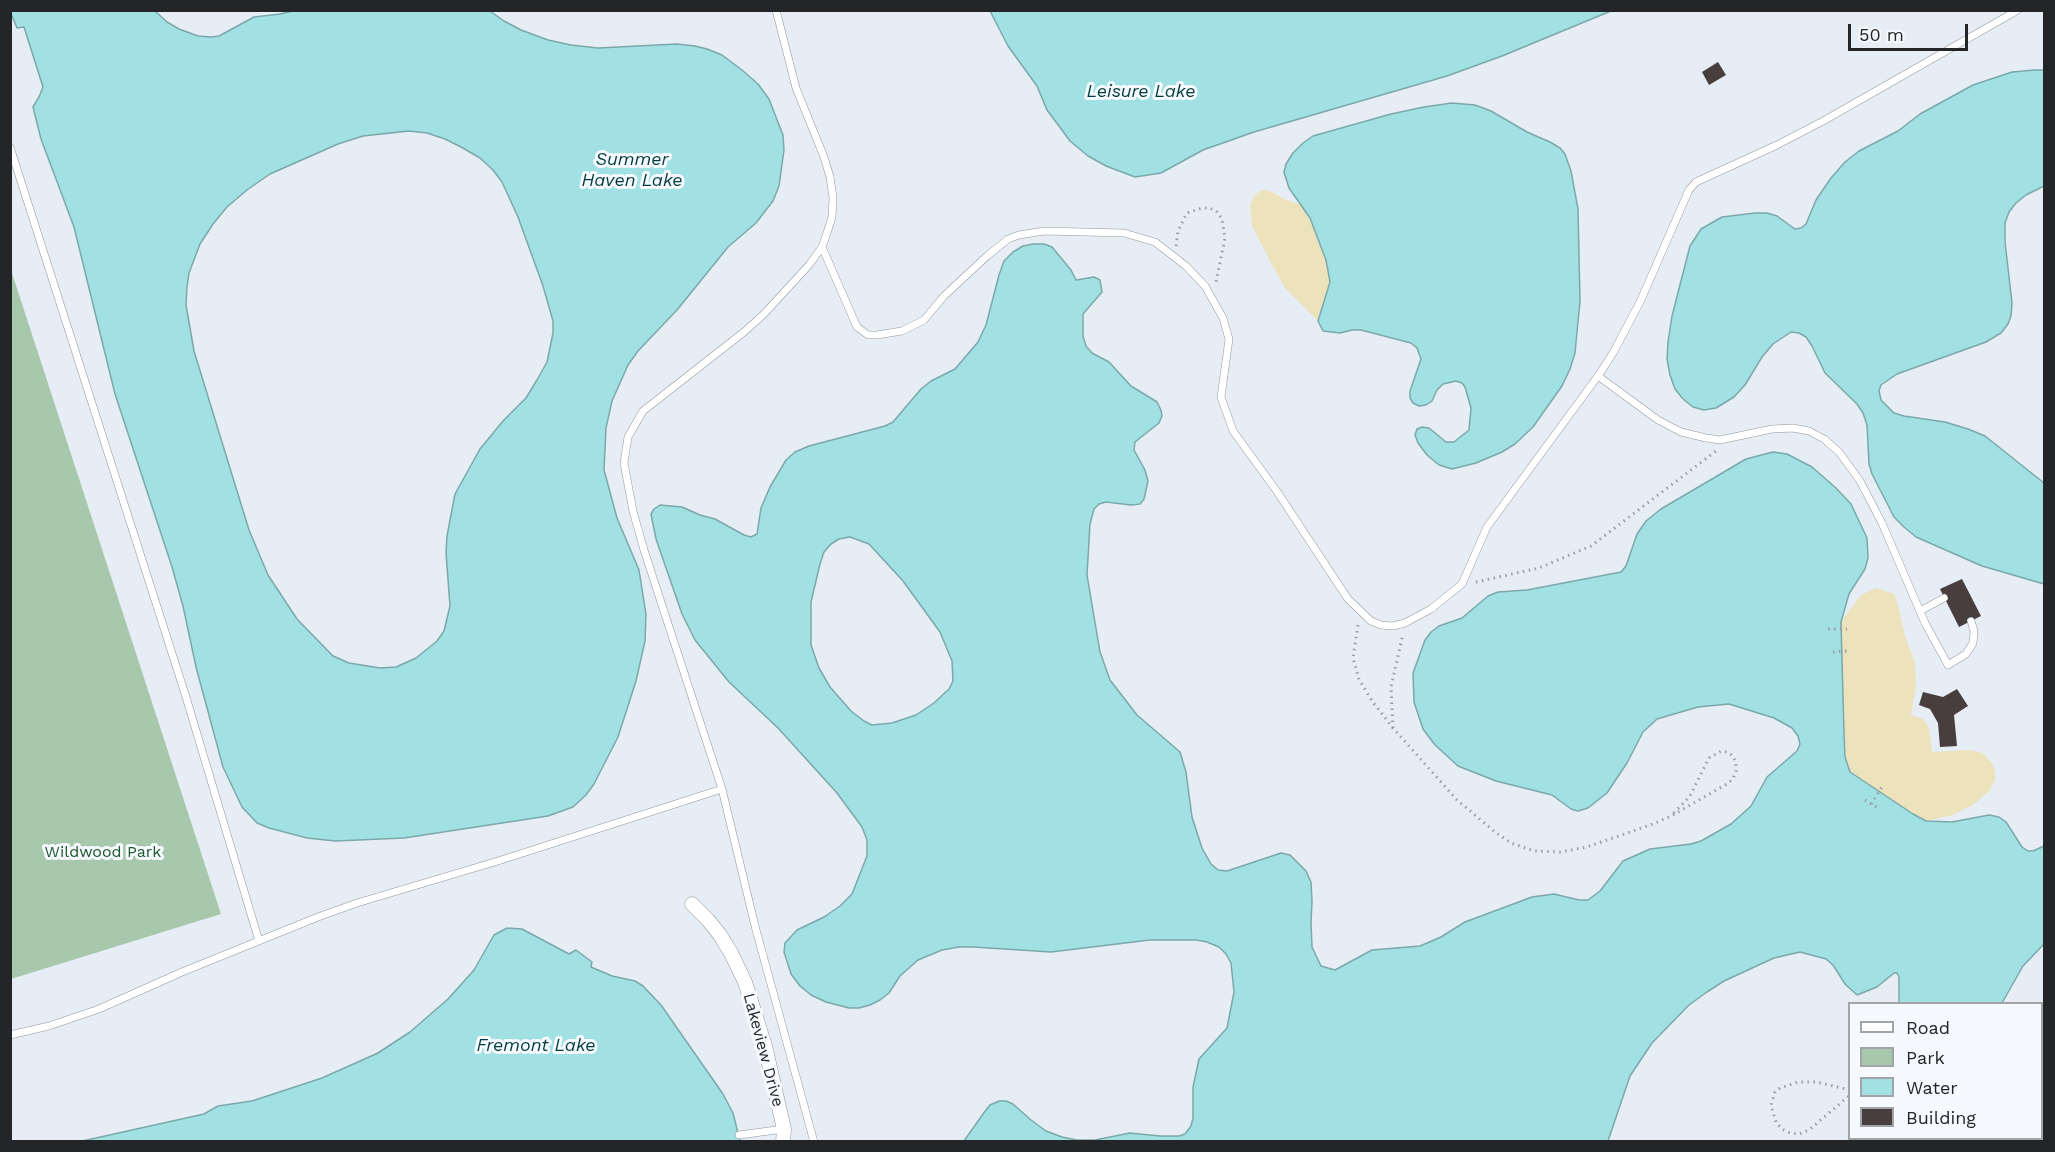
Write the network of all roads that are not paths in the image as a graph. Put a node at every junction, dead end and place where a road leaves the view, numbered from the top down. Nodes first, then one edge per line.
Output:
1 (776, 10) edge
2 (2018, 10) edge
3 (10, 147) edge
4 (822, 247) junction
5 (1598, 376) junction
6 (1944, 598) dead end
7 (1920, 611) junction
8 (1971, 621) dead end
9 (722, 789) junction
10 (692, 904) dead end
11 (259, 941) junction
12 (10, 1035) edge
13 (739, 1135) dead end
14 (784, 1135) edge
15 (814, 1142) edge

1 - 4 lane
2 - 5 lane
3 - 11 lane
4 - 5 lane
4 - 9 lane
5 - 7 lane
6 - 7 lane
7 - 8 lane
9 - 11 lane
9 - 15 lane
10 - 14 street, Lakeview Drive
11 - 12 lane
13 - 14 lane

